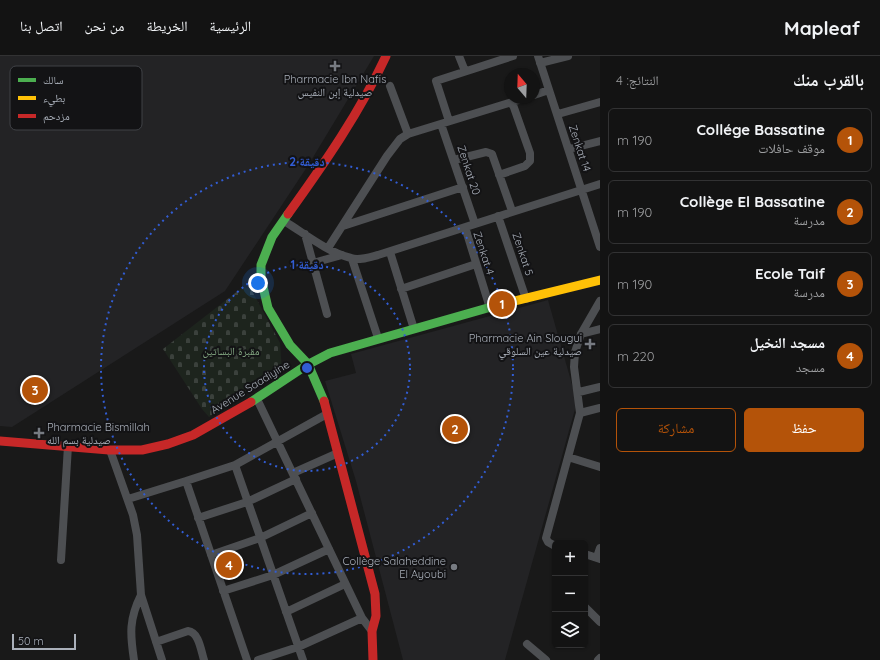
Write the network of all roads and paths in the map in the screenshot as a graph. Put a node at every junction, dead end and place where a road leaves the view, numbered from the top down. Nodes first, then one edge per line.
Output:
1 (386, 56) edge
2 (459, 56) edge
3 (513, 56) edge
4 (568, 56) edge
5 (496, 59) edge
6 (539, 59) edge
7 (465, 71) junction
8 (390, 86) dead end
9 (549, 90) junction
10 (540, 93) edge
11 (600, 102) edge
12 (505, 104) edge
13 (513, 104) edge
14 (558, 114) junction
15 (445, 122) junction
16 (408, 134) junction
17 (600, 141) edge
18 (569, 149) junction
19 (454, 160) junction
20 (499, 175) junction
21 (600, 184) edge
22 (463, 187) junction
23 (582, 190) junction
24 (512, 211) junction
25 (498, 216) junction
26 (284, 221) junction
27 (475, 224) junction
28 (343, 226) junction
29 (465, 227) junction
30 (305, 234) junction
31 (600, 247) edge
32 (328, 248) junction
33 (390, 252) junction
34 (342, 255) junction
35 (352, 259) junction
36 (313, 263) junction
37 (476, 264) junction
38 (600, 280) edge
39 (401, 289) junction
40 (526, 299) junction
41 (600, 301) edge
42 (490, 308) junction
43 (327, 314) dead end
44 (414, 329) junction
45 (600, 329) edge
46 (581, 334) junction
47 (378, 338) junction
48 (308, 364) junction
49 (600, 387) edge
50 (579, 392) junction
51 (257, 399) junction
52 (600, 408) edge
53 (580, 413) junction
54 (327, 414) junction
55 (0, 441) edge
56 (278, 442) junction
57 (68, 446) junction
58 (110, 450) junction
59 (338, 453) junction
60 (568, 457) junction
61 (235, 465) junction
62 (600, 467) edge
63 (295, 476) junction
64 (186, 481) junction
65 (128, 500) junction
66 (247, 502) junction
67 (312, 514) junction
68 (198, 518) junction
69 (260, 538) junction
70 (552, 544) edge
71 (600, 548) edge
72 (329, 549) junction
73 (211, 555) junction
74 (588, 555) edge
75 (599, 558) edge
76 (61, 560) dead end
77 (273, 575) junction
78 (345, 584) junction
79 (223, 591) junction
80 (141, 595) junction
81 (588, 610) edge
82 (286, 612) junction
83 (362, 618) junction
84 (600, 622) edge
85 (372, 631) junction
86 (156, 642) junction
87 (527, 644) dead end
88 (298, 647) junction
89 (600, 658) edge
90 (134, 660) edge
91 (162, 660) edge
92 (204, 660) edge
93 (247, 660) edge
94 (258, 660) edge
95 (303, 660) edge
96 (372, 660) edge
97 (546, 660) edge
98 (598, 660) edge

1 - 26 street
2 - 7 street
3 - 5 street
4 - 6 street
5 - 7 street
6 - 9 street, Zenkat 14
7 - 15 street, Zenkat 20
8 - 16 street
9 - 10 street
9 - 14 street, Zenkat 14
11 - 14 street
12 - 15 street
13 - 20 street
14 - 18 street, Zenkat 14
15 - 16 street
15 - 19 street, Zenkat 20
16 - 28 street
17 - 18 street
18 - 23 street, Zenkat 14
19 - 20 street
19 - 22 street, Zenkat 20
20 - 24 street
21 - 23 street
22 - 27 street, Zenkat 20
22 - 28 street
23 - 24 street
23 - 31 street, Zenkat 14
24 - 25 street
25 - 27 street
25 - 40 street, Zenkat 5
26 - 30 street
26 - 48 street
27 - 29 street
28 - 32 street
29 - 33 street
29 - 37 street, Zenkat 4
30 - 32 street
30 - 36 street
32 - 34 street
33 - 35 street
33 - 39 street
34 - 35 street
34 - 36 street
35 - 47 street
36 - 43 street
37 - 39 street
37 - 42 street, Zenkat 4
38 - 40 street, Avenue Saadiyine
39 - 44 street
40 - 42 street, Avenue Saadiyine
41 - 46 street
42 - 44 street, Avenue Saadiyine
44 - 47 street, Avenue Saadiyine
45 - 46 street
46 - 50 street
47 - 48 street, Avenue Saadiyine
48 - 51 street, Avenue Saadiyine
48 - 54 street
49 - 50 street
50 - 53 street
51 - 56 street
51 - 58 street, Avenue Saadiyine
52 - 53 street
53 - 60 street
54 - 56 street
54 - 59 street
55 - 57 street, Avenue Saadiyine
56 - 61 street
56 - 63 street
57 - 58 street, Avenue Saadiyine
57 - 76 street
58 - 65 street
59 - 63 street
59 - 85 street
60 - 62 street
60 - 70 street
61 - 64 street
61 - 66 street
63 - 66 street
63 - 67 street
64 - 65 street
64 - 68 street
65 - 80 street
66 - 68 street
66 - 69 street
67 - 69 street
67 - 72 street
68 - 73 street
69 - 73 street
69 - 77 street
71 - 75 street
72 - 77 street
72 - 78 street
73 - 79 street
74 - 75 street
77 - 79 street
77 - 82 street
78 - 82 street
78 - 83 street
79 - 93 street
80 - 86 street
80 - 90 street
81 - 84 street
82 - 88 street
83 - 85 street
83 - 88 street
85 - 96 street
86 - 91 street
86 - 92 street
87 - 97 street
88 - 94 street
88 - 95 street
89 - 98 street

